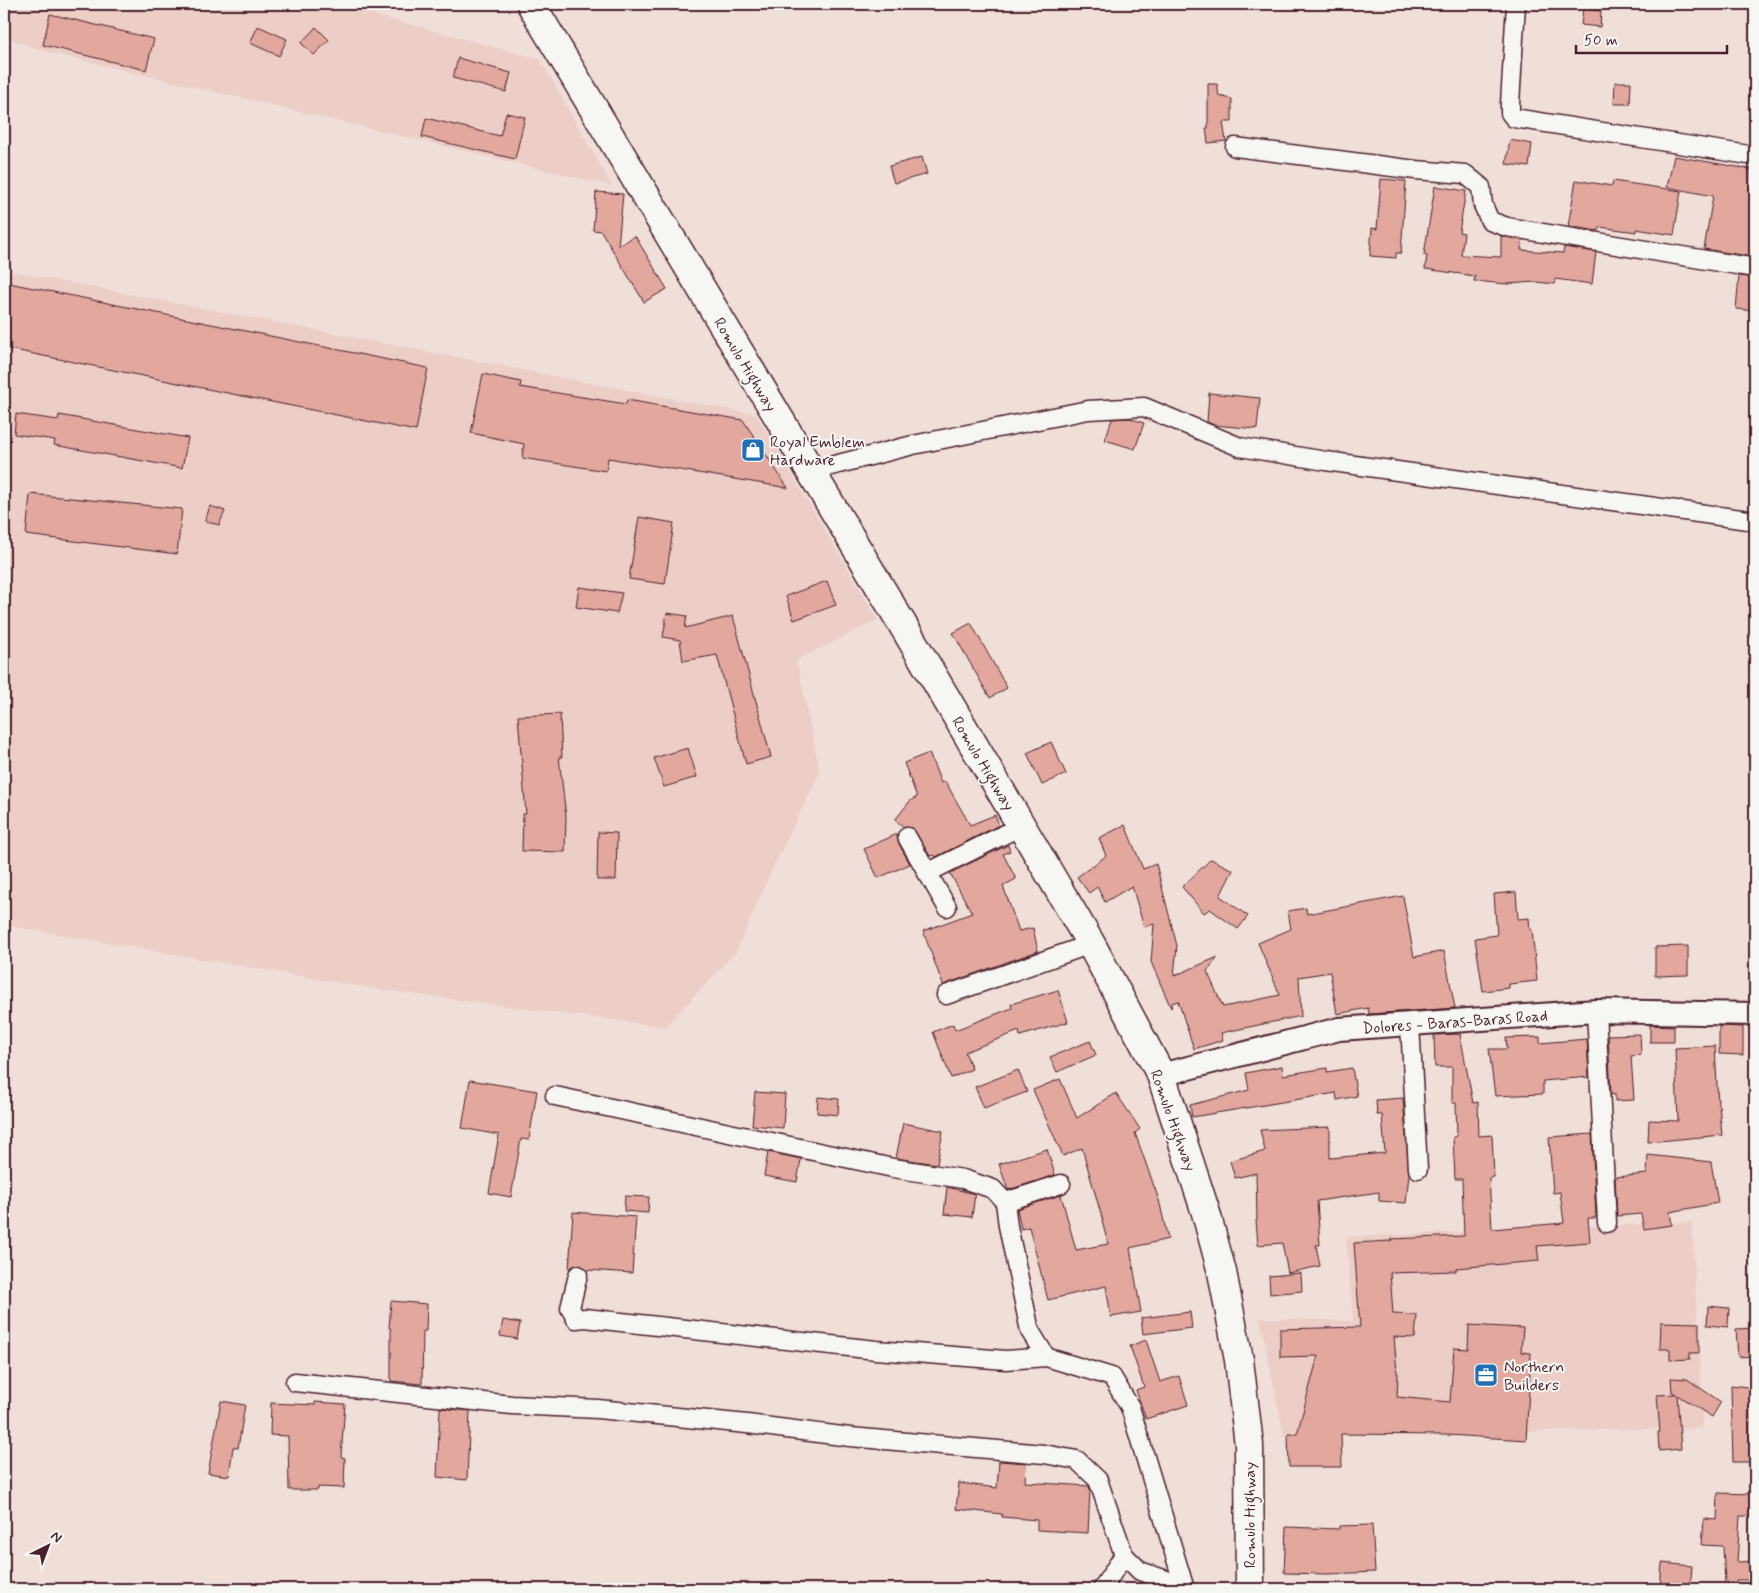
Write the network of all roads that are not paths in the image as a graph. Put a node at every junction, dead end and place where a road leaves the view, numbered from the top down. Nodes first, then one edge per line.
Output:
1 (531, 4) edge
2 (1516, 4) edge
3 (1235, 146) dead end
4 (1755, 156) edge
5 (1755, 268) edge
6 (811, 471) junction
7 (1755, 521) edge
8 (1021, 826) junction
9 (907, 837) dead end
10 (927, 873) junction
11 (947, 907) dead end
12 (1091, 944) junction
13 (946, 995) dead end
14 (1596, 1011) junction
15 (1755, 1014) edge
16 (1410, 1024) junction
17 (1161, 1075) junction
18 (555, 1096) dead end
19 (1418, 1169) dead end
20 (1061, 1184) dead end
21 (1005, 1202) junction
22 (1607, 1223) dead end
23 (578, 1275) dead end
24 (1046, 1357) junction
25 (295, 1382) dead end
26 (1124, 1555) junction
27 (1185, 1588) edge
28 (1102, 1589) edge
29 (1250, 1589) edge

1 - 6 highway, Romulo Highway
2 - 4 street
3 - 5 street
6 - 7 street
6 - 8 highway, Romulo Highway
8 - 10 street
8 - 12 highway, Romulo Highway
9 - 10 street
10 - 11 street
12 - 13 street
12 - 17 highway, Romulo Highway
14 - 15 street, Dolores - Baras-Baras Road
14 - 16 street, Dolores - Baras-Baras Road
14 - 22 street
16 - 17 street, Dolores - Baras-Baras Road
16 - 19 street
17 - 29 highway, Romulo Highway
18 - 21 street
20 - 21 street
21 - 24 street
23 - 24 street
24 - 27 street
25 - 26 street
26 - 27 street
26 - 28 street

